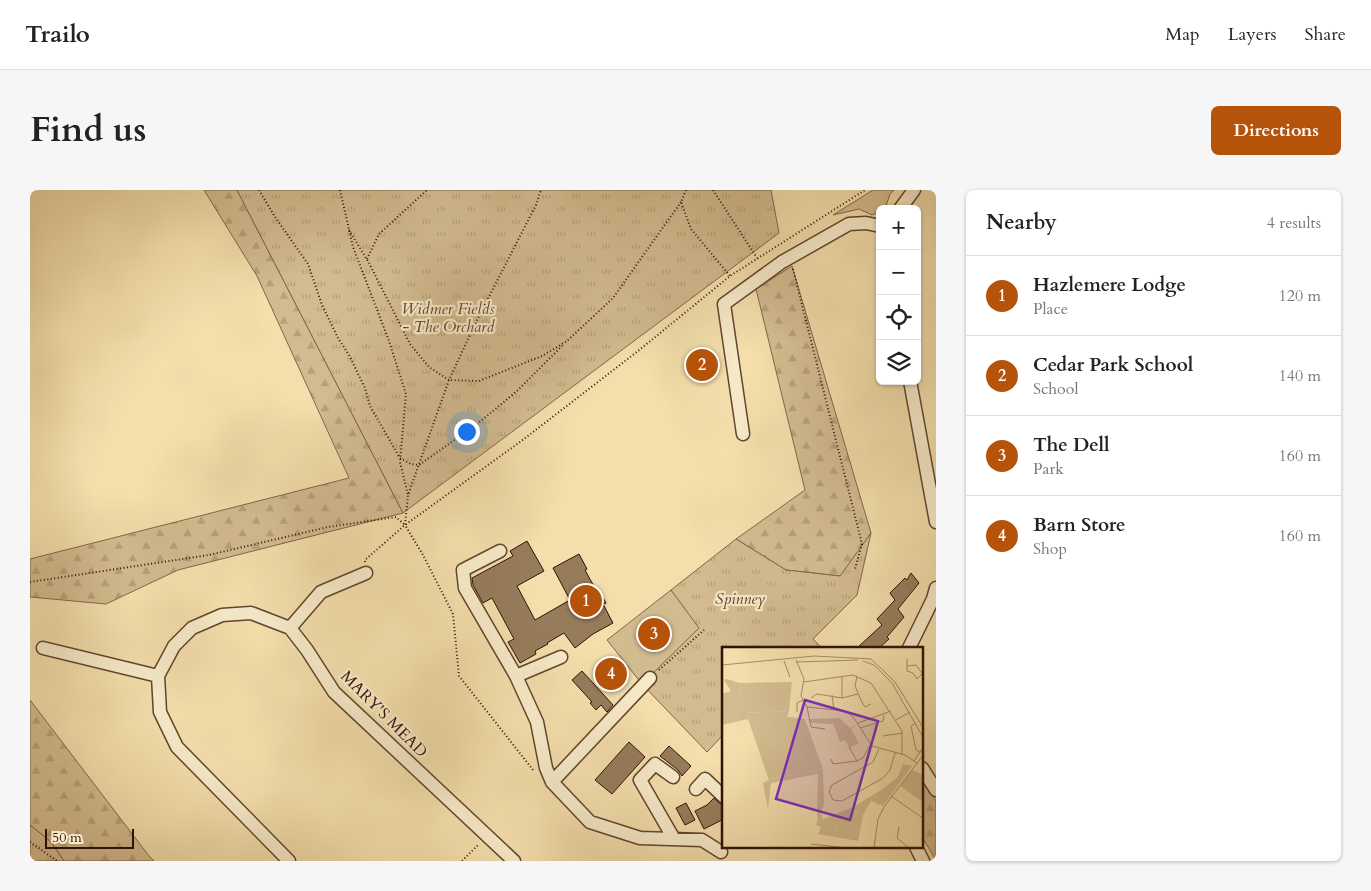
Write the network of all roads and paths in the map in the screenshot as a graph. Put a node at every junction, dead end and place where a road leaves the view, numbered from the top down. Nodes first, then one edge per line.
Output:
1 (259, 190) edge
2 (340, 190) edge
3 (427, 190) edge
4 (541, 190) edge
5 (686, 190) edge
6 (712, 190) edge
7 (864, 190) edge
8 (914, 190) edge
9 (681, 202) junction
10 (903, 205) edge
11 (876, 225) edge
12 (349, 230) junction
13 (757, 258) junction
14 (367, 259) junction
15 (792, 266) dead end
16 (730, 276) junction
17 (567, 340) junction
18 (450, 380) junction
19 (911, 385) edge
20 (743, 434) dead end
21 (400, 458) junction
22 (931, 460) edge
23 (418, 466) junction
24 (408, 494) junction
25 (936, 522) edge
26 (405, 525) junction
27 (500, 551) dead end
28 (855, 569) dead end
29 (366, 573) joint
30 (30, 582) edge
31 (936, 588) edge
32 (290, 628) junction
33 (704, 630) dead end
34 (909, 647) edge
35 (43, 648) dead end
36 (561, 656) dead end
37 (158, 676) junction
38 (516, 676) junction
39 (650, 678) joint
40 (924, 771) edge
41 (673, 777) dead end
42 (552, 782) junction
43 (696, 789) dead end
44 (936, 790) edge
45 (722, 795) edge
46 (486, 836) junction
47 (674, 839) junction
48 (30, 842) edge
49 (917, 848) edge
50 (721, 853) edge
51 (57, 861) edge
52 (289, 861) edge
53 (462, 861) edge
54 (514, 861) edge
55 (924, 861) edge

1 - 21 path
2 - 12 path
3 - 14 path
4 - 18 path
5 - 9 path
6 - 13 path
7 - 13 path
8 - 10 street
9 - 16 path
9 - 17 path
11 - 20 street
12 - 14 path
12 - 21 path
13 - 16 path
14 - 18 path
15 - 28 path
16 - 26 path
17 - 18 path
17 - 23 path
18 - 23 path
19 - 22 street
21 - 23 path
21 - 24 path
22 - 25 street
23 - 24 path
24 - 26 path
26 - 29 path
26 - 30 path
26 - 42 path
27 - 38 street
29 - 32 street
31 - 34 street
32 - 37 street
32 - 46 street, MARY'S MEAD
33 - 39 path
35 - 37 street
36 - 38 street
37 - 52 street
38 - 42 street
39 - 42 street
40 - 44 street
41 - 47 street
42 - 47 street
43 - 45 street
46 - 53 path
46 - 54 street, MARY'S MEAD
47 - 50 street
48 - 51 path
49 - 55 street

